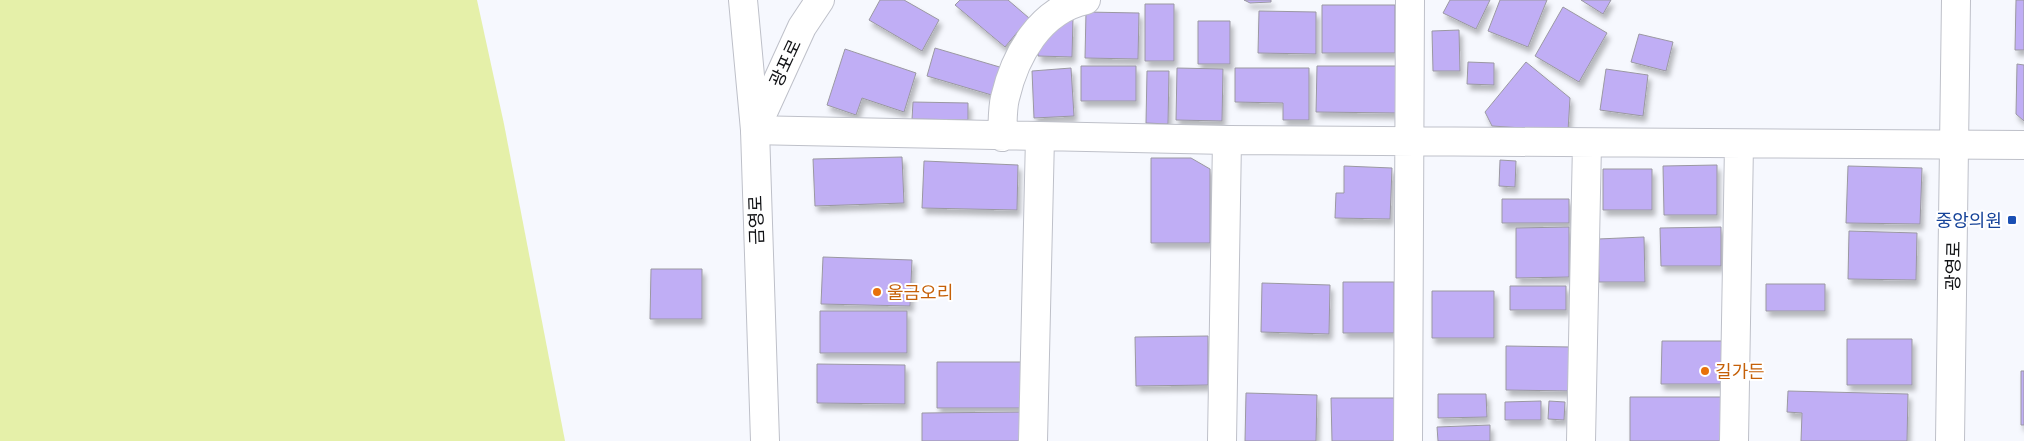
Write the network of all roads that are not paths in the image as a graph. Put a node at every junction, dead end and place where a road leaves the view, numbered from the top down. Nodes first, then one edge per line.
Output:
1 (743, 0) edge
2 (820, 0) edge
3 (1086, 0) edge
4 (1410, 0) edge
5 (1956, 0) edge
6 (755, 130) junction
7 (1002, 137) junction
8 (1040, 137) junction
9 (1227, 140) junction
10 (1408, 142) junction
11 (1586, 143) junction
12 (1739, 144) junction
13 (1956, 144) junction
14 (2024, 145) edge
15 (764, 441) edge
16 (1034, 441) edge
17 (1222, 441) edge
18 (1408, 441) edge
19 (1581, 441) edge
20 (1734, 441) edge
21 (1950, 441) edge

1 - 6 street, 금영로
2 - 6 street, 광포로
3 - 7 street
4 - 10 street
5 - 13 street, 광영로
6 - 7 street
6 - 15 street, 금영로
7 - 8 street
8 - 9 street
8 - 16 street
9 - 10 street
9 - 17 street
10 - 11 street
10 - 18 street
11 - 12 street
11 - 19 street
12 - 13 street
12 - 20 street
13 - 14 street
13 - 21 street, 광영로

